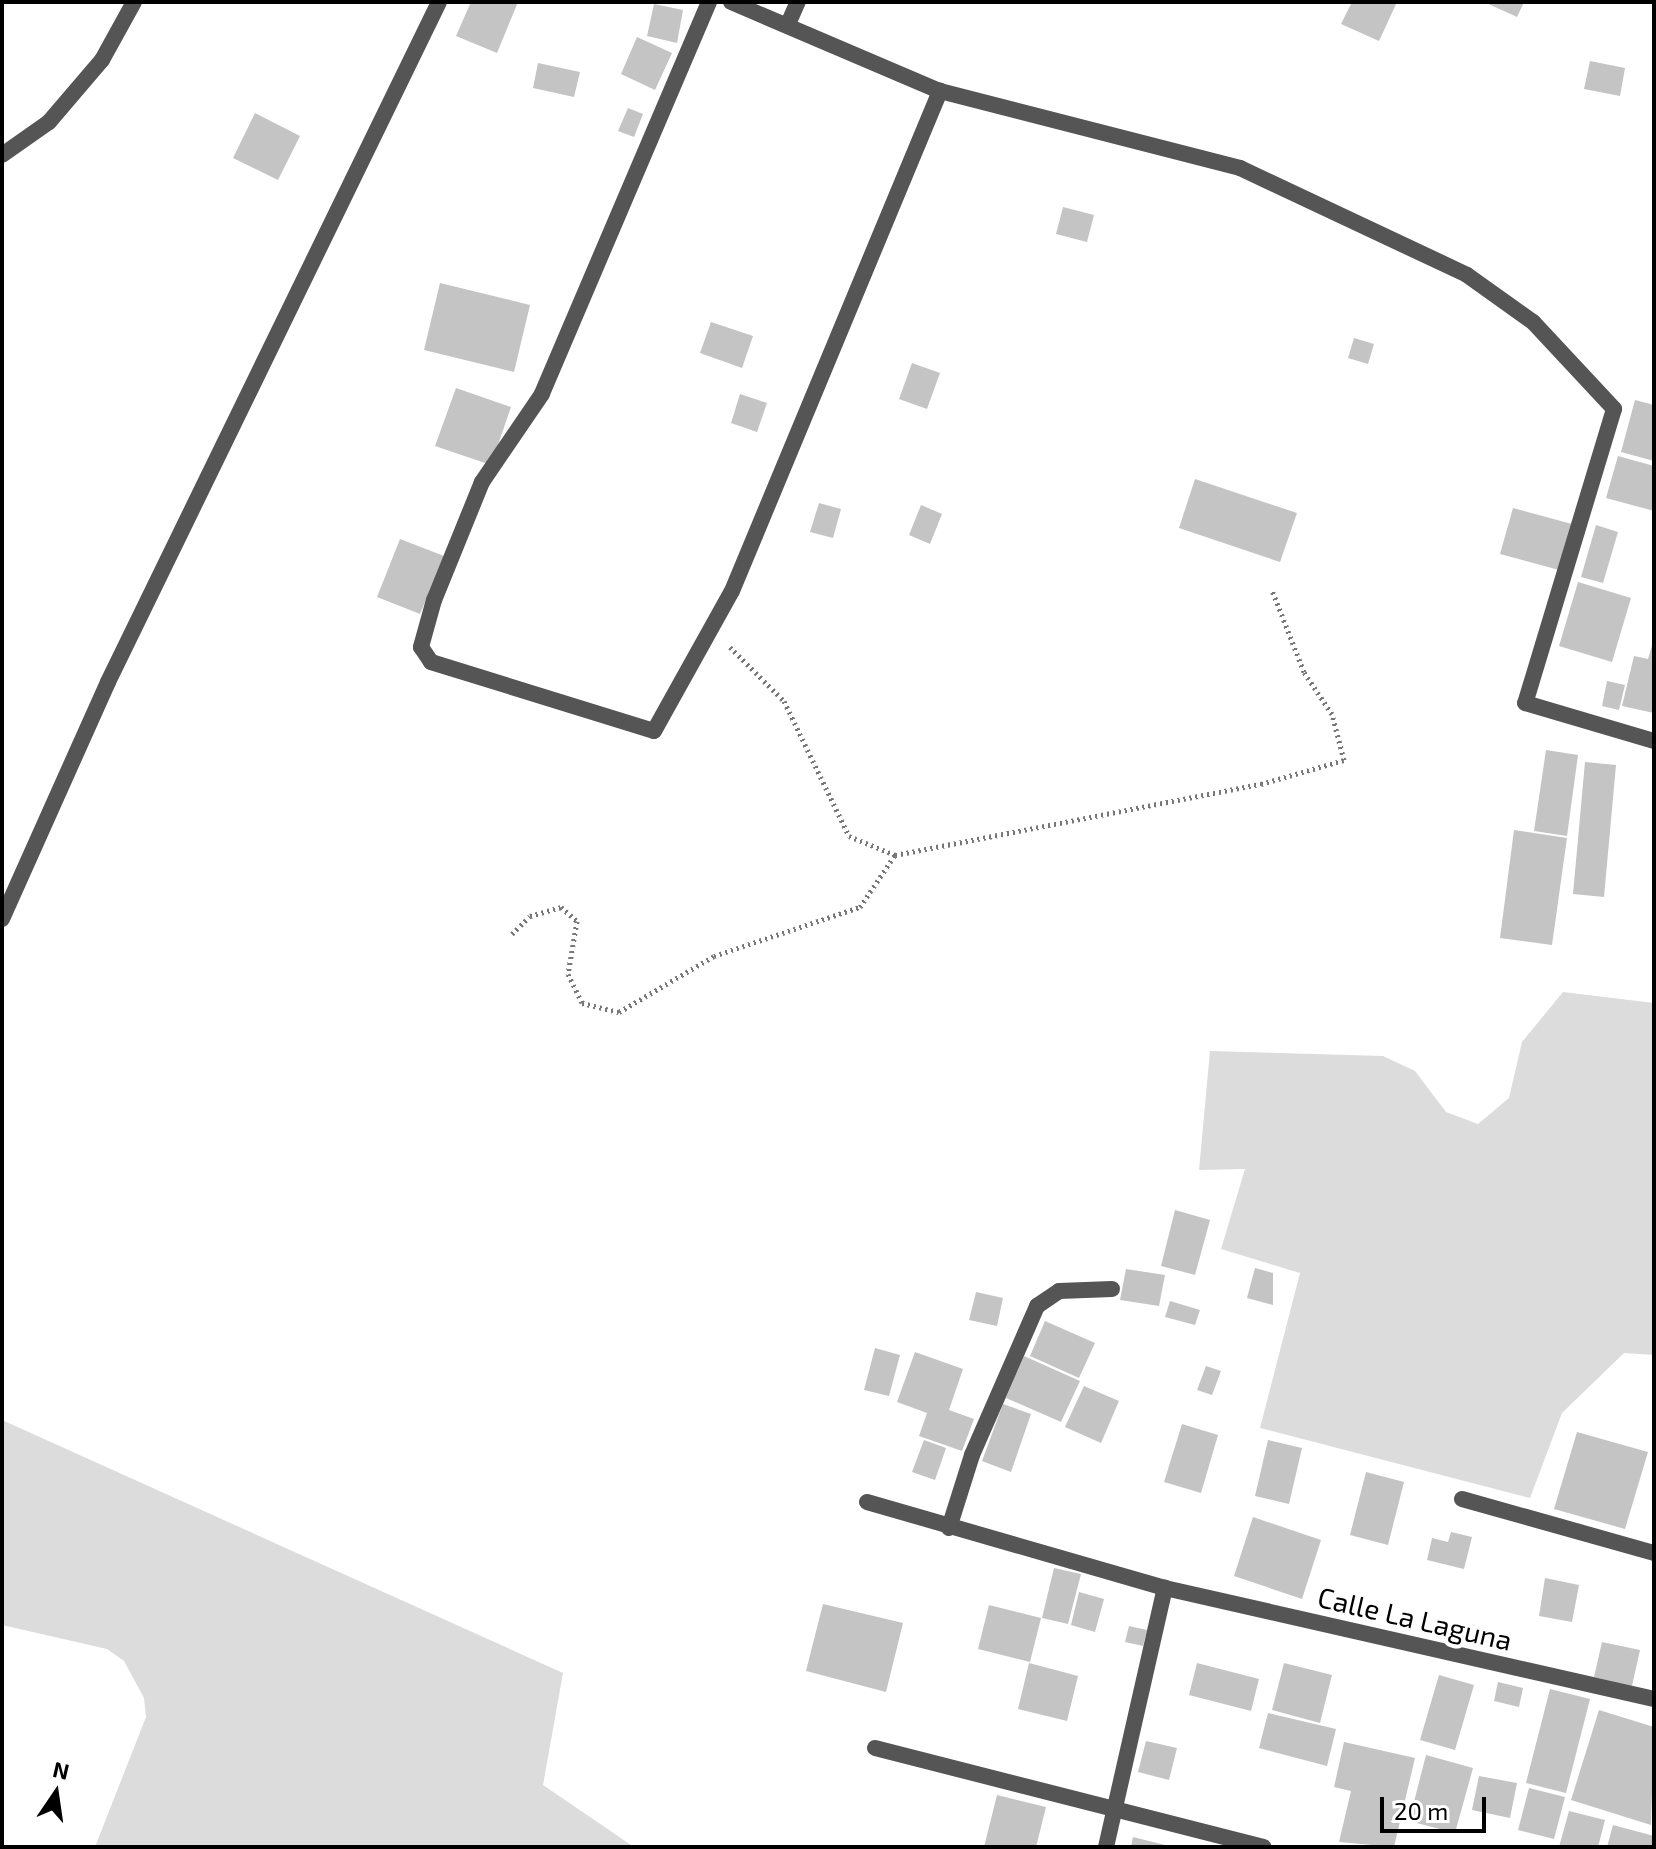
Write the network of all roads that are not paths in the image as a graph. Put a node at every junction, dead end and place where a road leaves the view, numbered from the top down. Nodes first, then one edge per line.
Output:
1 (134, 2) edge
2 (439, 2) edge
3 (709, 2) edge
4 (731, 2) edge
5 (798, 2) edge
6 (788, 24) junction
7 (940, 91) junction
8 (2, 155) edge
9 (1654, 741) edge
10 (2, 919) edge
11 (1112, 1289) dead end
12 (1462, 1499) dead end
13 (867, 1502) dead end
14 (949, 1528) junction
15 (1654, 1553) edge
16 (1165, 1588) junction
17 (1654, 1699) edge
18 (875, 1748) dead end
19 (1114, 1810) junction
20 (1106, 1847) edge
21 (1264, 1847) edge

1 - 8 street
2 - 10 street
3 - 7 street
4 - 6 street
5 - 6 street
6 - 7 street
7 - 9 street
11 - 14 street
12 - 15 street
13 - 14 street, Calle La Laguna
14 - 16 street, Calle La Laguna
16 - 17 street, Calle La Laguna
16 - 19 street
18 - 19 street
19 - 20 street
19 - 21 street

